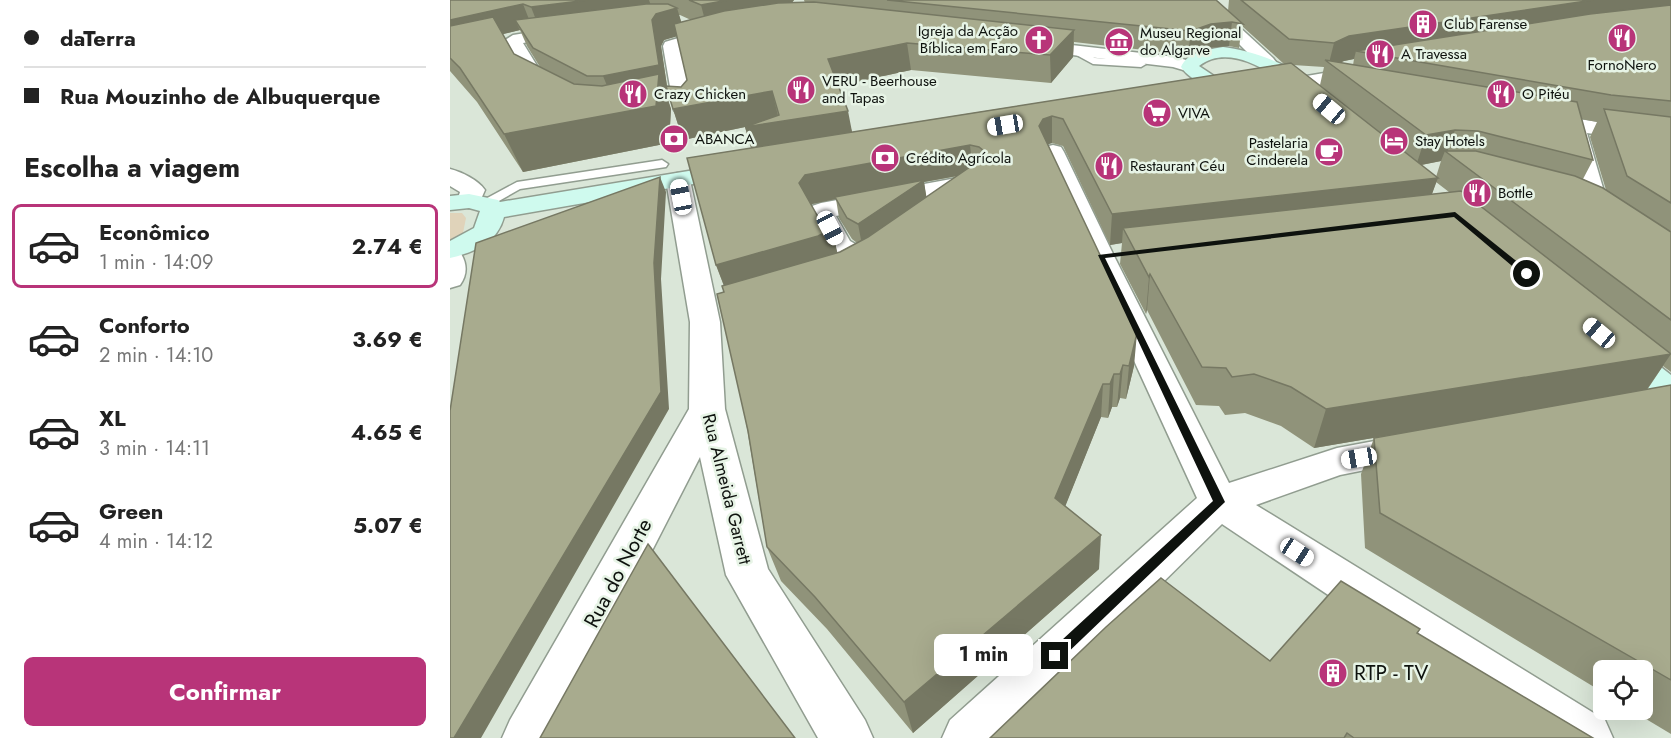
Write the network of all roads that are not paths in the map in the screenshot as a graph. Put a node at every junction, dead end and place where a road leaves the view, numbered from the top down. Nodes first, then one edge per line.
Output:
1 (1206, 4) edge
2 (1229, 7) dead end
3 (1186, 8) edge
4 (583, 26) edge
5 (724, 31) edge
6 (1007, 42) edge
7 (1074, 50) junction
8 (1141, 64) dead end
9 (1356, 66) edge
10 (1284, 73) junction
11 (1324, 79) junction
12 (1192, 83) junction
13 (1381, 89) edge
14 (575, 103) edge
15 (659, 103) edge
16 (1332, 111) edge
17 (1521, 115) edge
18 (1574, 125) junction
19 (1598, 129) junction
20 (1671, 139) edge
21 (1053, 152) edge
22 (1660, 159) edge
23 (755, 167) edge
24 (670, 172) junction
25 (450, 176) edge
26 (1570, 199) edge
27 (477, 208) edge
28 (927, 215) edge
29 (450, 262) edge
30 (836, 275) edge
31 (1599, 333) edge
32 (1659, 401) edge
33 (707, 409) junction
34 (1452, 441) edge
35 (1219, 502) junction
36 (528, 738) edge
37 (847, 738) edge
38 (968, 738) edge
39 (1587, 738) edge

1 - 2 street
1 - 3 street
1 - 10 street
4 - 14 street
5 - 15 street
6 - 7 street
7 - 8 lane
7 - 12 street
9 - 11 street
10 - 11 street
10 - 12 street
10 - 12 street
10 - 16 street
11 - 13 street
17 - 18 street
18 - 19 street
18 - 26 street
19 - 20 street
19 - 22 street
21 - 35 street
23 - 24 street
24 - 27 street
24 - 27 lane
24 - 33 street, Rua Almeida Garrett
25 - 27 street
27 - 29 street
28 - 30 street
31 - 32 street
33 - 36 street, Rua do Norte
33 - 37 street, Rua Almeida Garrett
34 - 35 street
35 - 38 street
35 - 39 street

